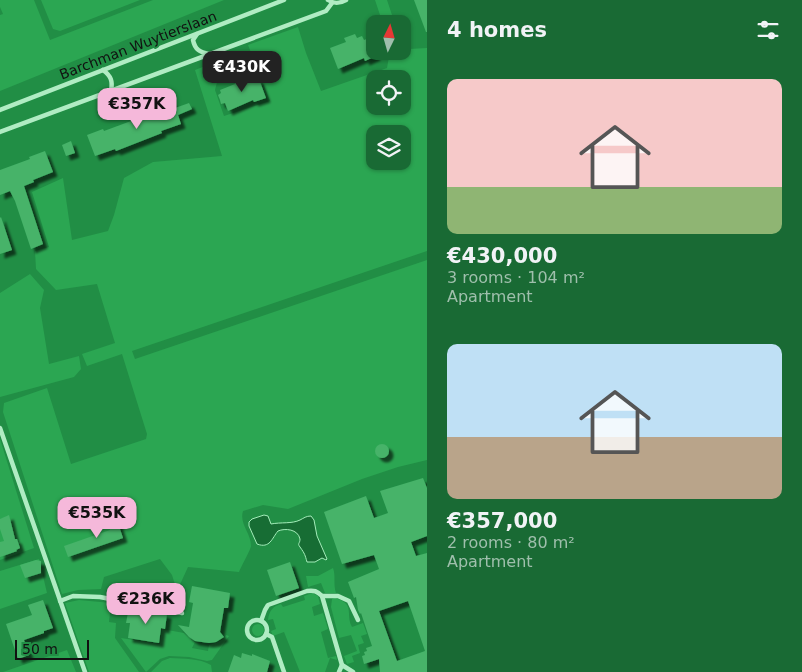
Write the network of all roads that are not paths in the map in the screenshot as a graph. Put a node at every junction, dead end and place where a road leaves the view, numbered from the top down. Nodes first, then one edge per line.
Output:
1 (284, 0) edge
2 (346, 0) edge
3 (330, 2) edge
4 (197, 34) junction
5 (209, 54) junction
6 (103, 70) junction
7 (111, 91) junction
8 (0, 110) edge
9 (0, 132) edge
10 (0, 428) edge
11 (322, 596) junction
12 (60, 601) junction
13 (182, 613) dead end
14 (358, 620) dead end
15 (261, 621) junction
16 (266, 634) junction
17 (342, 665) junction
18 (85, 672) edge
19 (284, 672) edge
20 (339, 672) edge
21 (353, 672) edge

1 - 4 lane, Barchman Wuytierslaan
2 - 3 lane
3 - 5 lane
4 - 5 lane
4 - 6 lane, Barchman Wuytierslaan
5 - 7 lane
6 - 7 lane
6 - 8 lane, Barchman Wuytierslaan
7 - 9 lane
10 - 12 lane
11 - 14 lane
11 - 15 lane
11 - 17 lane
12 - 13 lane
12 - 18 lane
15 - 16 lane
15 - 16 lane
16 - 19 lane
17 - 20 lane
17 - 21 lane

